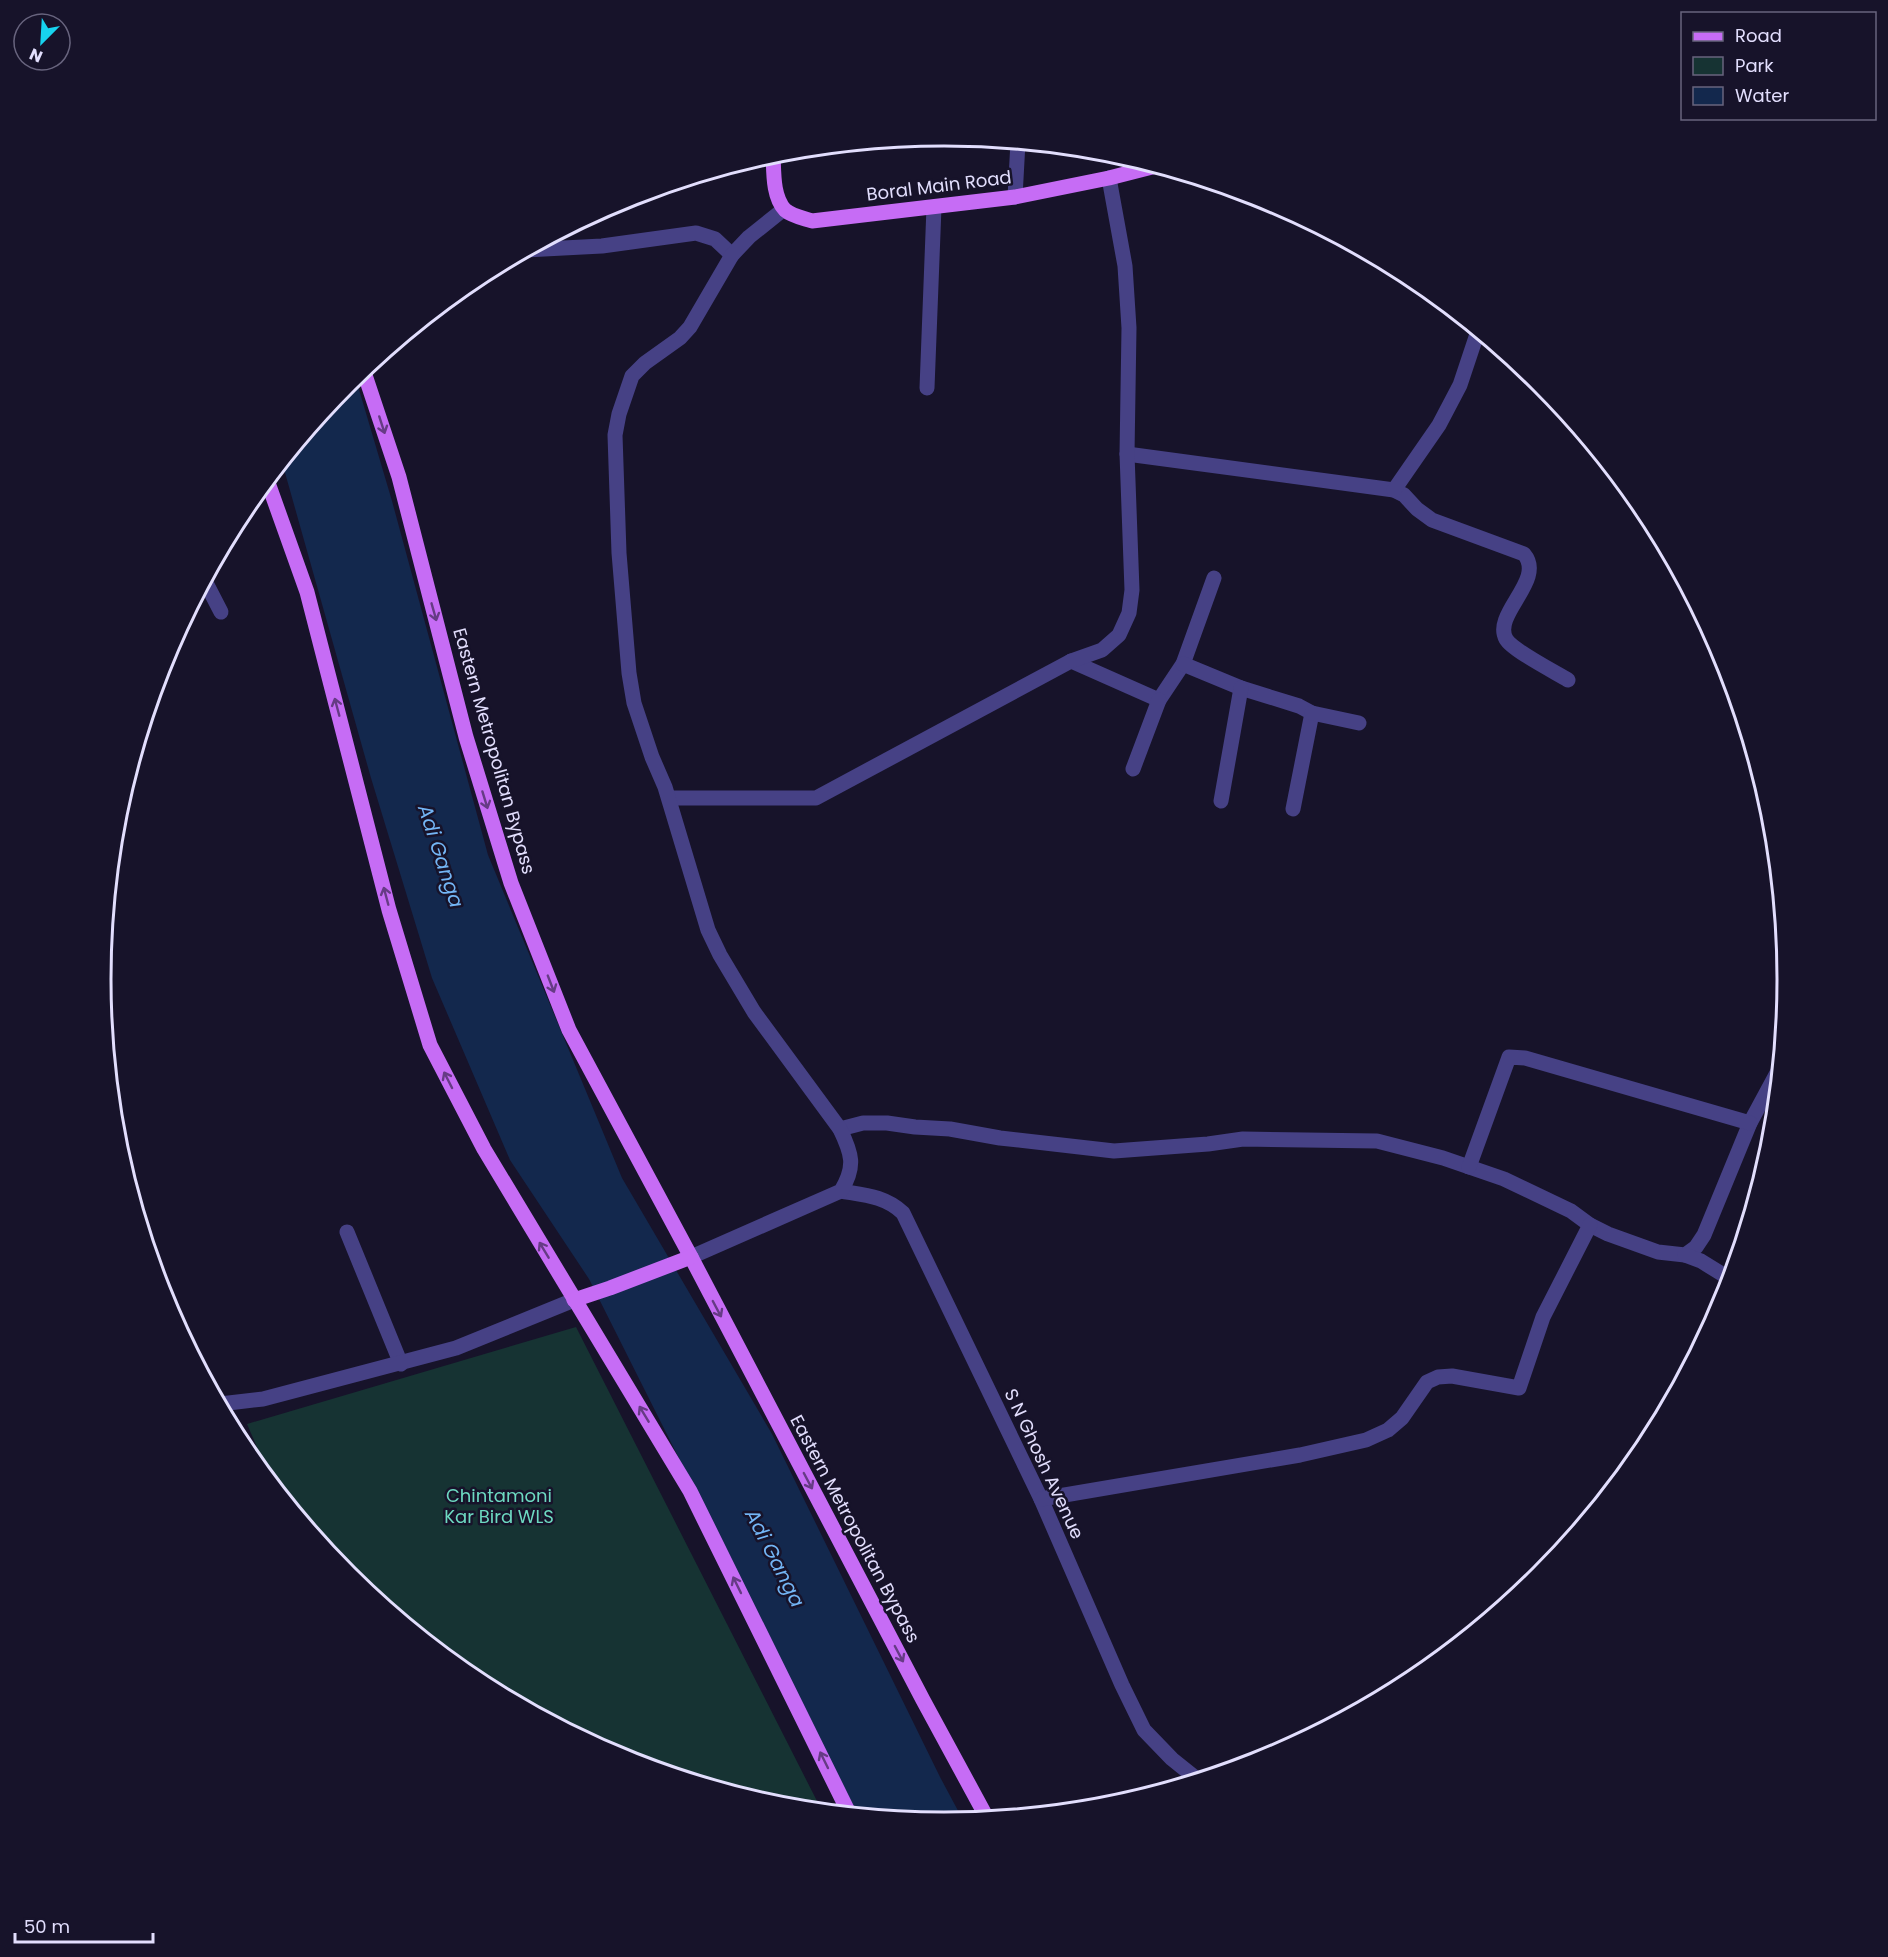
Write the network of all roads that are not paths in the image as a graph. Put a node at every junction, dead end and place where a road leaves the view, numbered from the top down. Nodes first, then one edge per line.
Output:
1 (1018, 149) edge
2 (774, 164) edge
3 (1141, 170) edge
4 (1109, 178) junction
5 (1015, 197) junction
6 (934, 207) junction
7 (784, 209) junction
8 (543, 249) edge
9 (732, 255) junction
10 (1476, 338) edge
11 (366, 379) edge
12 (927, 388) dead end
13 (1128, 454) junction
14 (270, 489) edge
15 (1394, 490) junction
16 (1214, 578) dead end
17 (209, 588) edge
18 (221, 612) dead end
19 (1071, 661) junction
20 (1184, 663) junction
21 (1568, 680) dead end
22 (1241, 688) junction
23 (1159, 699) junction
24 (1312, 712) junction
25 (1359, 723) dead end
26 (1133, 769) dead end
27 (669, 798) junction
28 (1221, 801) dead end
29 (1293, 809) dead end
30 (1770, 1086) edge
31 (1750, 1123) junction
32 (840, 1130) junction
33 (1469, 1167) junction
34 (841, 1191) junction
35 (1590, 1225) junction
36 (347, 1232) dead end
37 (1685, 1255) junction
38 (690, 1257) junction
39 (1722, 1274) edge
40 (574, 1300) junction
41 (401, 1364) junction
42 (228, 1403) edge
43 (1041, 1499) junction
44 (1190, 1774) edge
45 (845, 1805) edge
46 (983, 1811) edge

1 - 5 street
2 - 7 main road
3 - 4 main road, Boral Main Road
4 - 5 main road, Boral Main Road
4 - 13 street
5 - 6 main road, Boral Main Road
6 - 7 main road, Boral Main Road
6 - 12 street
7 - 9 street
8 - 9 street
9 - 27 street
10 - 15 street
11 -> 38 main road, Eastern Metropolitan Bypass
13 - 15 street
13 - 19 street
40 -> 14 main road
15 - 21 street
16 - 20 street
17 - 18 street
19 - 23 street
19 - 27 street
20 - 22 street
20 - 23 street
22 - 24 street
22 - 28 street
23 - 26 street
24 - 25 street
24 - 29 street
27 - 32 street
30 - 31 street
31 - 33 street
31 - 37 street
32 - 33 street
32 - 34 street
33 - 35 street
34 - 38 street
34 - 43 street, S N Ghosh Avenue
35 - 37 street
35 - 43 street
36 - 41 street
37 - 39 street
38 - 40 main road
38 -> 46 main road, Eastern Metropolitan Bypass
40 - 41 street
45 -> 40 main road
41 - 42 street
43 - 44 street, S N Ghosh Avenue

